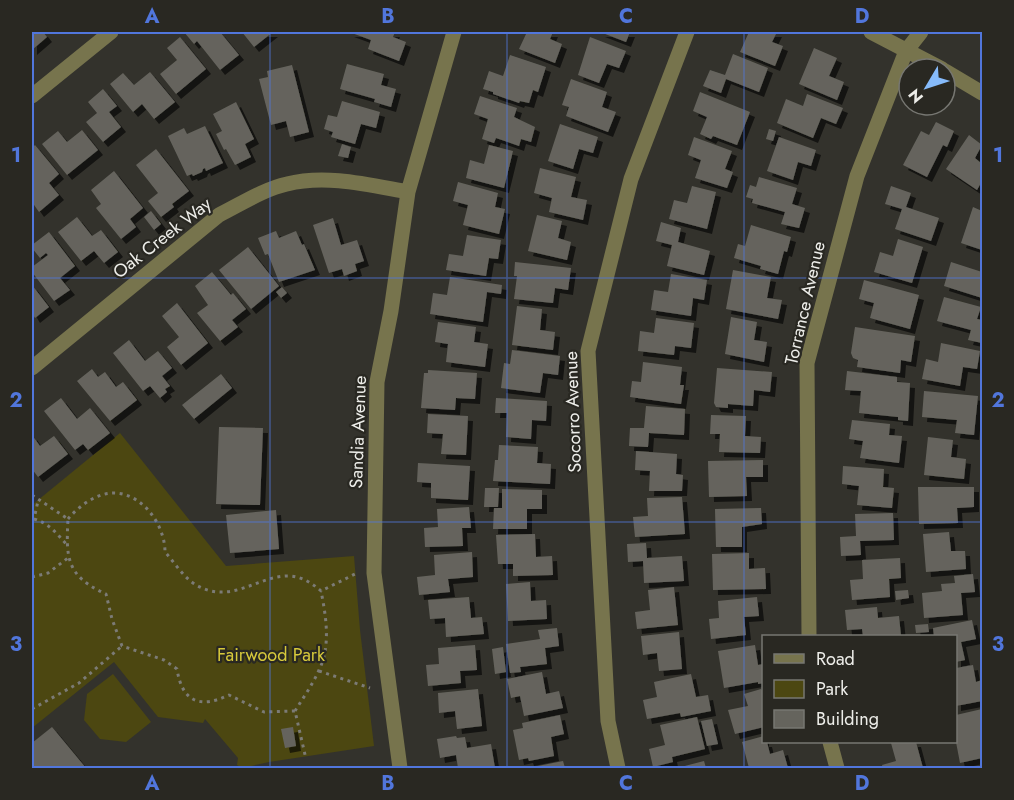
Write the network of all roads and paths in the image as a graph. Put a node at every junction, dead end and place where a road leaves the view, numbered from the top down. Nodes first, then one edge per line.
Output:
1 (111, 32) edge
2 (454, 32) edge
3 (687, 32) edge
4 (871, 32) edge
5 (921, 32) edge
6 (906, 51) junction
7 (918, 57) edge
8 (957, 78) edge
9 (982, 93) edge
10 (32, 96) edge
11 (408, 192) junction
12 (32, 368) edge
13 (32, 495) edge
14 (38, 501) junction
15 (33, 519) edge
16 (68, 519) junction
17 (66, 545) junction
18 (68, 558) junction
19 (358, 573) dead end
20 (32, 577) edge
21 (321, 591) junction
22 (809, 635) edge
23 (122, 646) junction
24 (319, 671) junction
25 (370, 688) dead end
26 (32, 710) edge
27 (295, 711) junction
28 (831, 743) edge
29 (306, 759) dead end
30 (400, 768) edge
31 (618, 768) edge
32 (837, 768) edge

1 - 10 street
2 - 11 street, Sandia Avenue
3 - 31 street, Socorro Avenue
4 - 6 street
5 - 6 street, Torrance Avenue
6 - 7 street
6 - 22 street, Torrance Avenue
8 - 9 street
11 - 12 street, Oak Creek Way
11 - 30 street, Sandia Avenue
13 - 14 path
14 - 15 path
14 - 16 path
15 - 17 path
16 - 17 path
16 - 21 path
17 - 18 path
18 - 20 path
18 - 23 path
19 - 21 path
21 - 24 path
23 - 26 path
23 - 27 path
24 - 25 path
24 - 27 path
27 - 29 path
28 - 32 street

